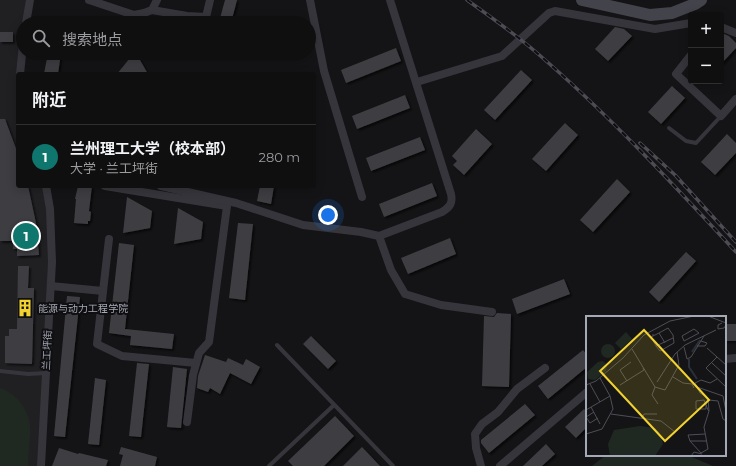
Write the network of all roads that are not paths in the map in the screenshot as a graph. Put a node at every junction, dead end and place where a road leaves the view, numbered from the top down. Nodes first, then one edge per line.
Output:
1 (30, 0) edge
2 (89, 0) edge
3 (157, 0) edge
4 (210, 0) edge
5 (310, 0) edge
6 (390, 0) edge
7 (582, 0) edge
8 (701, 0) edge
9 (152, 10) junction
10 (27, 16) edge
11 (313, 16) edge
12 (688, 23) edge
13 (724, 28) edge
14 (316, 30) edge
15 (736, 33) edge
16 (688, 59) edge
17 (21, 60) edge
18 (20, 72) edge
19 (417, 82) junction
20 (736, 99) edge
21 (721, 116) junction
22 (669, 128) dead end
23 (46, 188) edge
24 (117, 188) edge
25 (171, 188) edge
26 (362, 197) dead end
27 (379, 236) junction
28 (109, 239) dead end
29 (51, 286) junction
30 (103, 291) junction
31 (492, 312) dead end
32 (277, 345) dead end
33 (736, 358) edge
34 (726, 359) edge
35 (196, 363) junction
36 (544, 368) dead end
37 (0, 371) edge
38 (46, 372) junction
39 (586, 393) edge
40 (334, 405) junction
41 (187, 422) dead end
42 (41, 466) edge
43 (269, 466) edge
44 (393, 466) edge
45 (481, 466) edge
46 (500, 466) edge

1 - 10 street
2 - 9 street
3 - 9 street
4 - 9 street
5 - 11 street
6 - 19 street
7 - 8 street
12 - 19 street
13 - 15 street
14 - 26 street
16 - 21 street
17 - 18 street
19 - 27 street
20 - 21 street
21 - 22 lane
23 - 29 street, 兰工坪街
24 - 35 street
25 - 27 street
27 - 31 street
28 - 30 street
29 - 30 street
29 - 38 street, 兰工坪街
30 - 35 street
32 - 40 lane
33 - 34 street
35 - 41 street
36 - 45 street
37 - 38 lane
38 - 42 street, 兰工坪街
39 - 46 street
40 - 43 lane
40 - 44 lane

